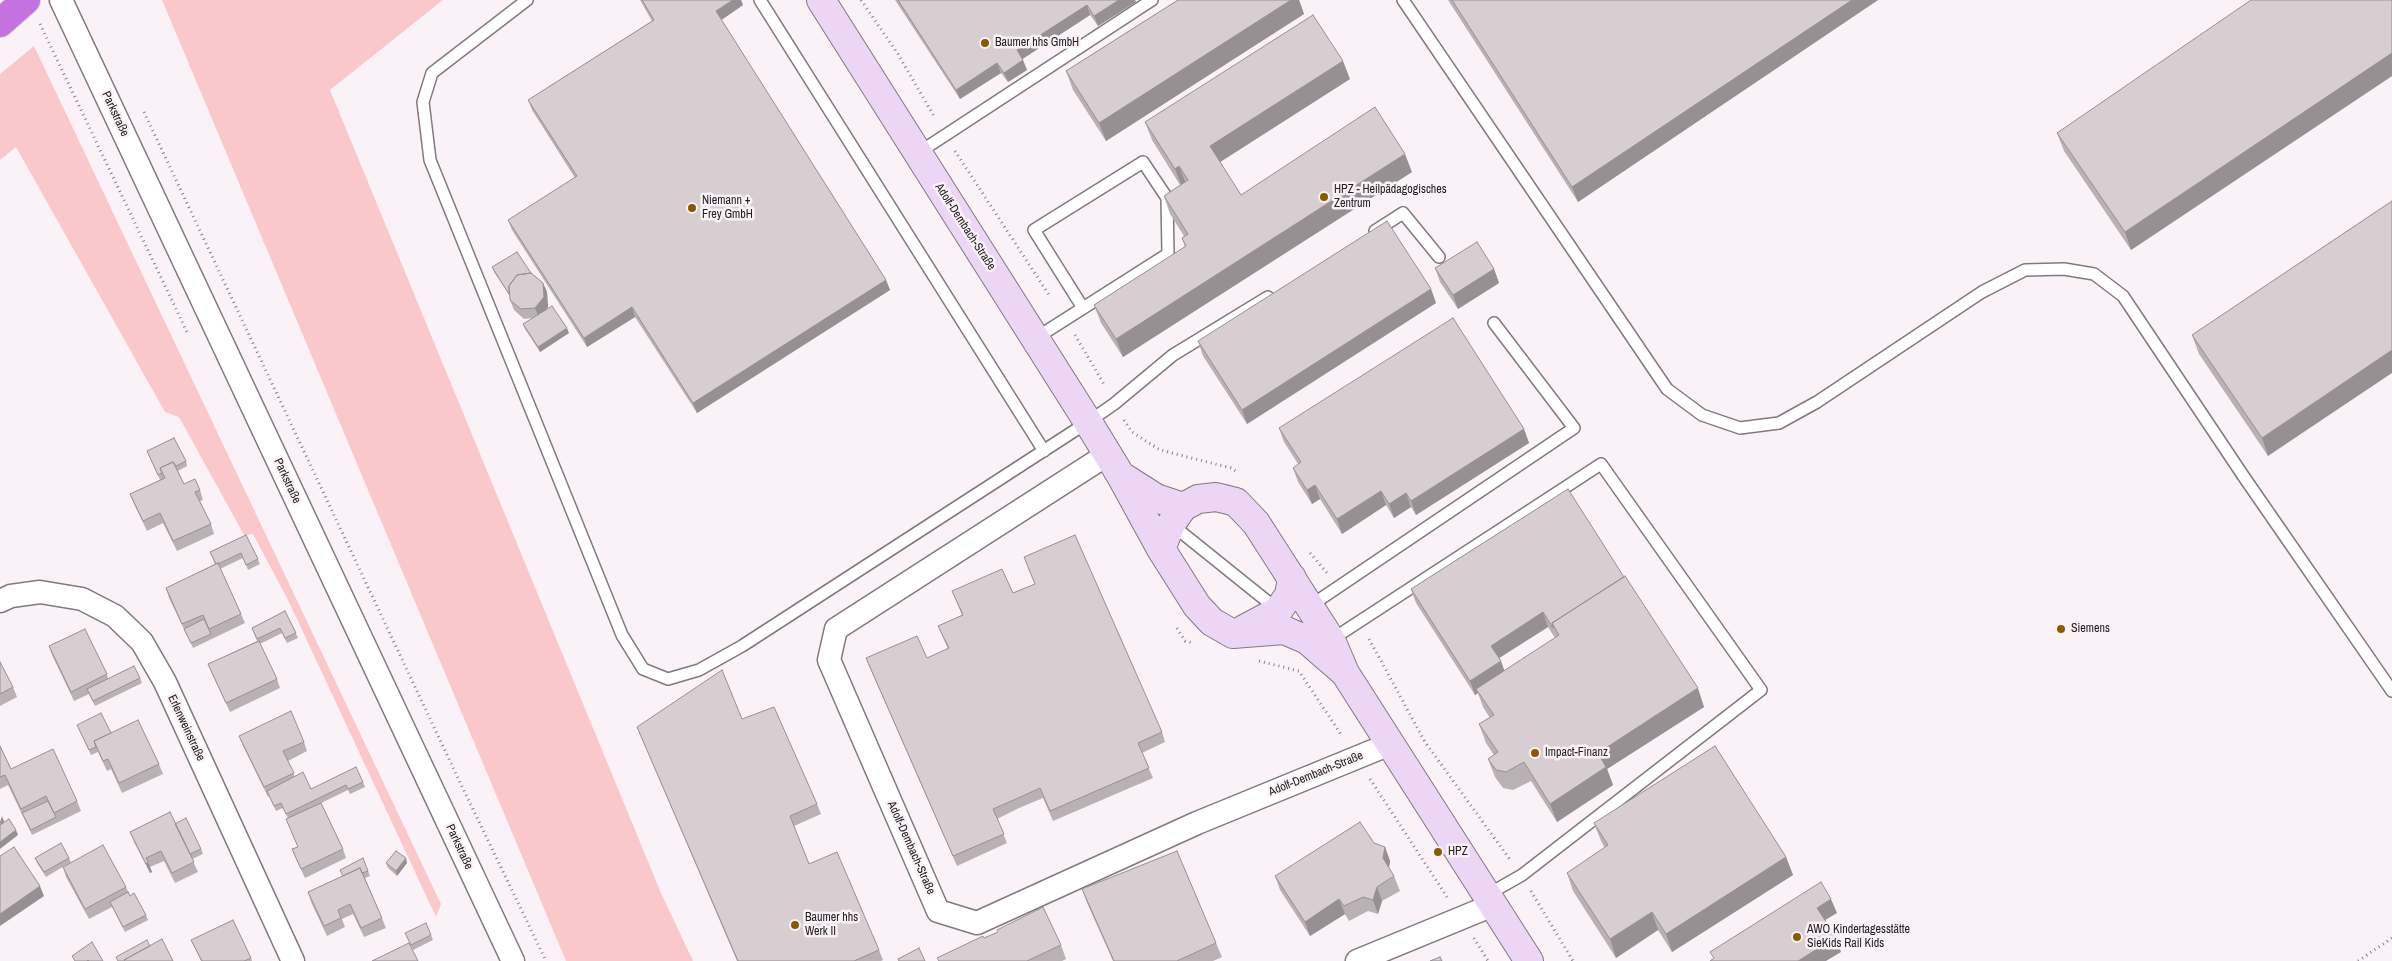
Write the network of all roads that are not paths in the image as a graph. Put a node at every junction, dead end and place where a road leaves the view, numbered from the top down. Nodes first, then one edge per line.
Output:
1 (61, 0) edge
2 (527, 0) edge
3 (760, 0) edge
4 (821, 0) edge
5 (1152, 0) edge
6 (1403, 0) edge
7 (32, 9) edge
8 (0, 23) edge
9 (918, 154) junction
10 (1361, 239) edge
11 (1439, 257) dead end
12 (1276, 292) edge
13 (1083, 308) junction
14 (1494, 323) dead end
15 (1036, 338) junction
16 (1088, 422) junction
17 (1044, 451) junction
18 (1114, 465) junction
19 (1177, 515) junction
20 (1161, 549) junction
21 (1292, 578) junction
22 (0, 601) edge
23 (1310, 606) junction
24 (1278, 611) junction
25 (1233, 634) junction
26 (1319, 640) junction
27 (2392, 691) edge
28 (1390, 744) junction
29 (1490, 900) junction
30 (293, 961) edge
31 (513, 961) edge
32 (1357, 961) edge
33 (1529, 961) edge

1 - 31 street, Parkstraße
2 - 17 lane
3 - 17 lane
4 - 9 main road, Adolf-Dembach-Straße
5 - 9 lane
6 - 27 lane
7 - 8 highway
9 - 15 main road, Adolf-Dembach-Straße
10 - 11 lane
12 - 16 lane
13 - 13 lane
13 - 15 lane
14 - 23 lane
15 - 16 main road, Adolf-Dembach-Straße
16 - 17 lane
16 - 18 main road, Adolf-Dembach-Straße
18 - 19 main road, Adolf-Dembach-Straße
18 - 20 main road, Adolf-Dembach-Straße
18 - 28 street, Adolf-Dembach-Straße
19 - 20 main road
19 - 21 main road
19 - 24 lane
20 - 25 main road, Adolf-Dembach-Straße
21 - 23 main road
21 - 24 main road
22 - 30 street, Erlenweinstraße
23 - 26 main road
24 - 25 main road
24 - 26 lane
25 - 26 main road
26 - 28 main road
26 - 29 lane
28 - 29 main road
29 - 32 street
29 - 33 main road

